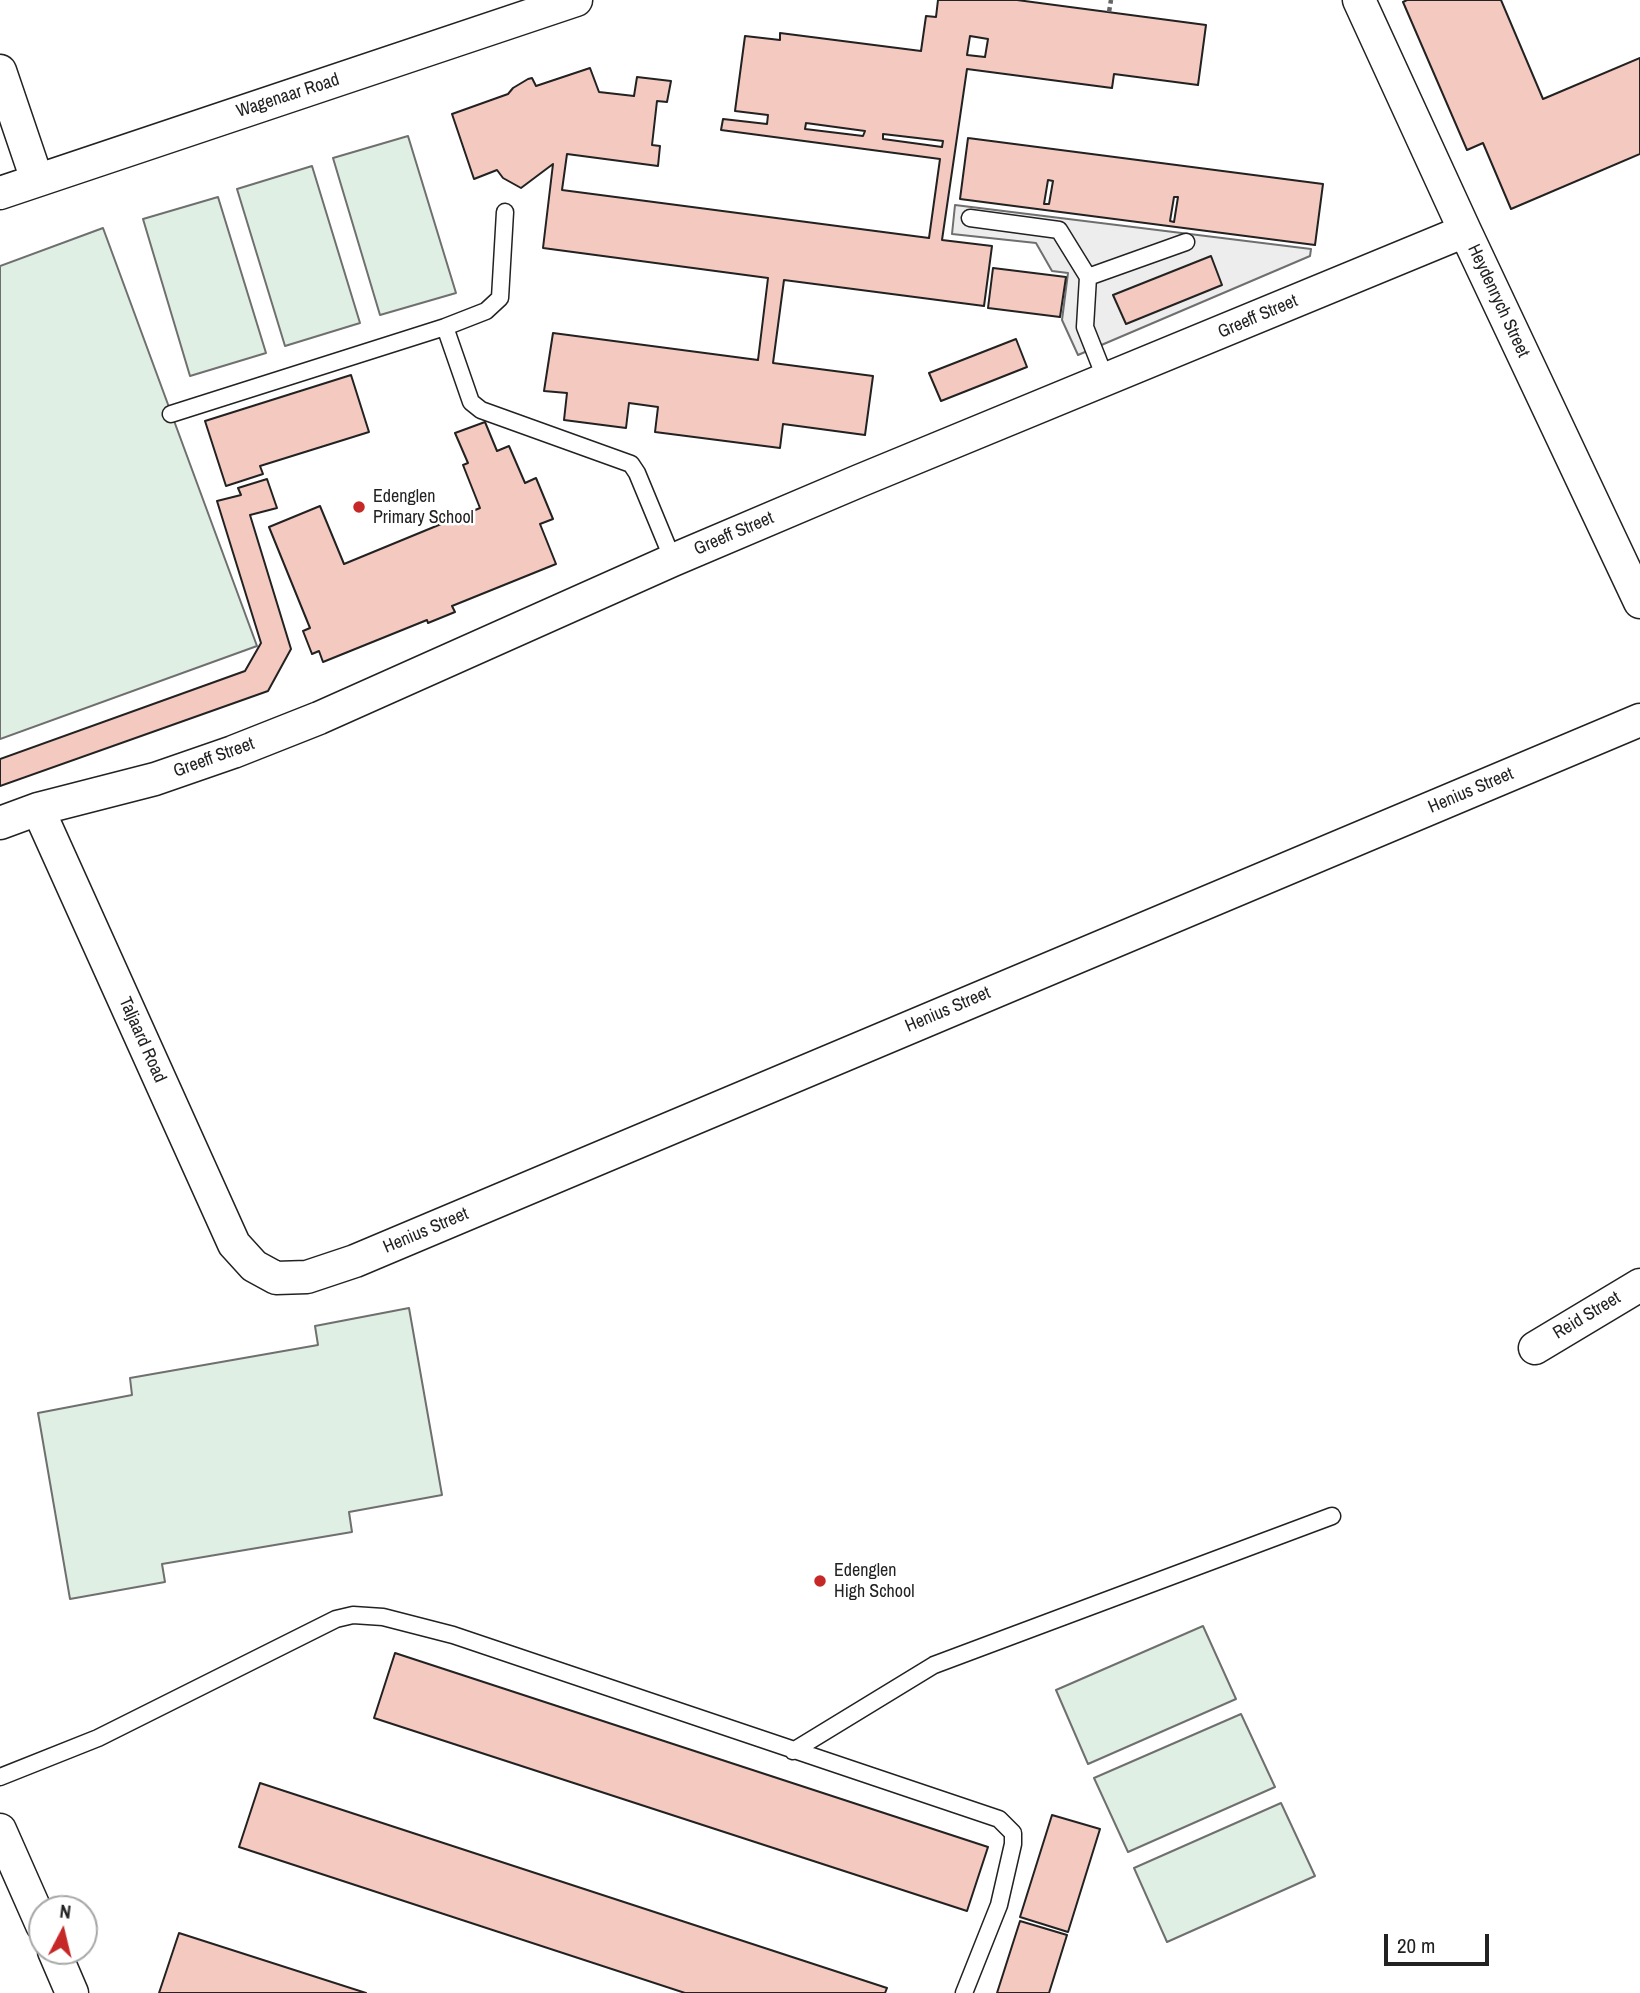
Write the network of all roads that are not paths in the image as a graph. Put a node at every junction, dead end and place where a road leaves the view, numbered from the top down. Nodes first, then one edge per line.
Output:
1 (576, 0) edge
2 (1359, 0) edge
3 (0, 71) edge
4 (37, 180) junction
5 (0, 193) edge
6 (505, 212) dead end
7 (970, 218) dead end
8 (1465, 231) junction
9 (1186, 242) dead end
10 (1088, 278) junction
11 (445, 327) junction
12 (1106, 380) junction
13 (171, 414) dead end
14 (673, 560) junction
15 (1640, 601) edge
16 (1640, 720) edge
17 (38, 809) junction
18 (0, 823) edge
19 (254, 1266) joint
20 (1640, 1285) edge
21 (1535, 1348) dead end
22 (1332, 1516) dead end
23 (793, 1751) junction
24 (0, 1777) edge
25 (0, 1830) edge
26 (29, 1895) edge
27 (60, 1965) edge
28 (72, 1993) edge
29 (964, 1993) edge

1 - 4 street, Wagenaar Road
2 - 8 street, Heydenrych Street
3 - 4 street
4 - 5 street, Wagenaar Road
6 - 11 lane
7 - 10 lane
8 - 12 street, Greeff Street
8 - 15 street, Heydenrych Street
9 - 10 lane
10 - 12 lane
11 - 13 lane
11 - 14 lane
12 - 14 street, Greeff Street
14 - 17 street, Greeff Street
16 - 19 street, Henius Street
17 - 18 street, Greeff Street
17 - 19 street, Taljaard Road
20 - 21 street, Reid Street
22 - 23 lane
23 - 24 lane
23 - 29 lane
25 - 26 street
27 - 28 street

